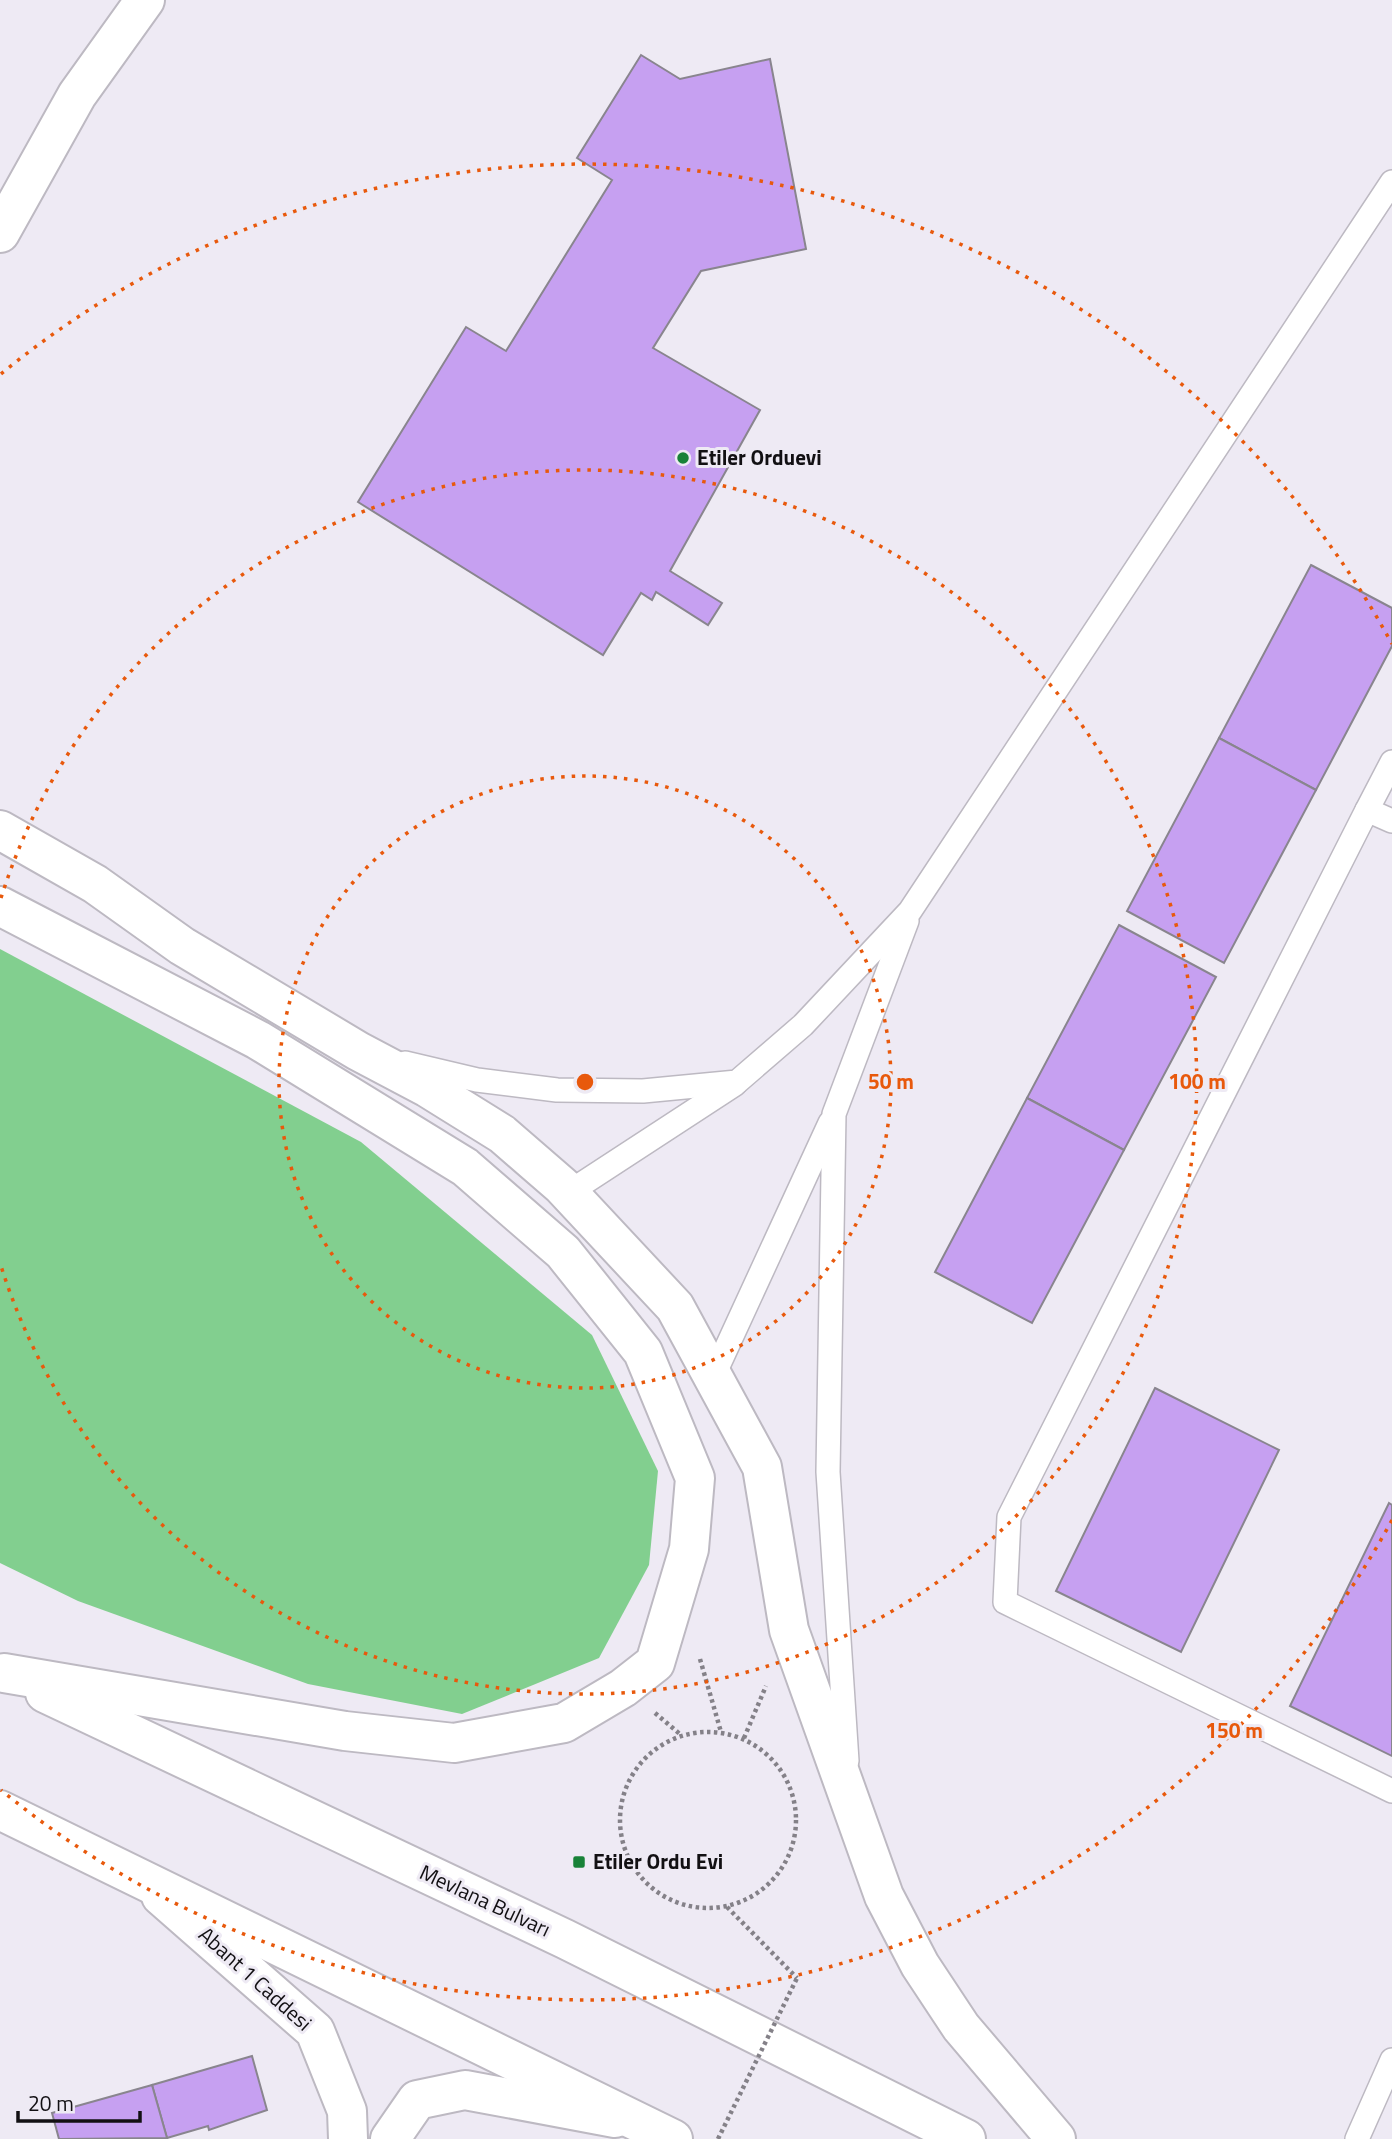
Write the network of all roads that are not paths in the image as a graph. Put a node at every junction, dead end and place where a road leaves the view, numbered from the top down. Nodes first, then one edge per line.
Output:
1 (145, 0) edge
2 (1392, 181) edge
3 (0, 233) edge
4 (1392, 762) edge
5 (1367, 810) junction
6 (1392, 821) edge
7 (0, 830) edge
8 (0, 906) edge
9 (910, 911) junction
10 (358, 1051) junction
11 (737, 1082) junction
12 (834, 1114) junction
13 (568, 1193) junction
14 (713, 1377) junction
15 (2, 1672) edge
16 (1392, 1791) edge
17 (850, 1800) junction
18 (0, 1810) edge
19 (141, 1879) junction
20 (1392, 2060) edge
21 (658, 2132) edge
22 (348, 2139) edge
23 (390, 2139) edge
24 (966, 2139) edge
25 (1056, 2139) edge
26 (1357, 2139) edge

1 - 3 main road
2 - 9 lane
4 - 5 lane
5 - 6 lane
5 - 16 lane
7 - 10 main road
8 - 15 main road
9 - 11 lane
9 - 12 lane
10 - 11 lane
10 - 13 main road
11 - 13 lane
12 - 14 lane
12 - 17 lane
13 - 14 main road
14 - 17 main road
15 - 24 main road, Mevlana Bulvarı
17 - 25 main road
18 - 19 main road
19 - 21 main road
19 - 22 main road, Abant 1 Caddesi
20 - 26 lane
21 - 23 main road

